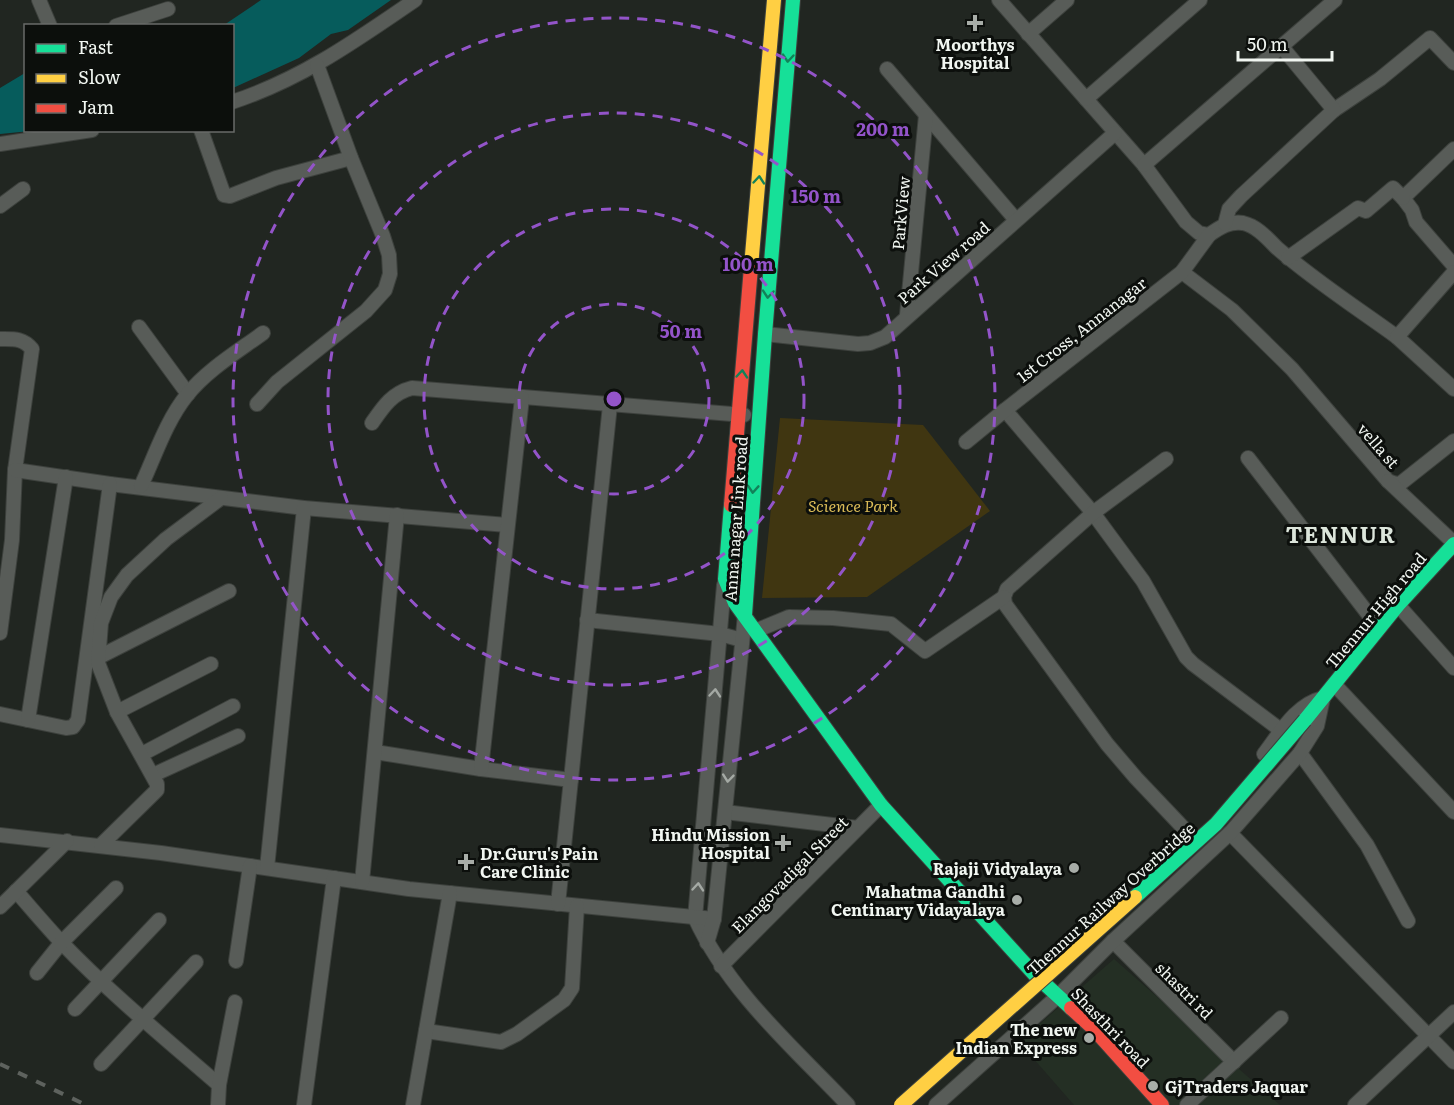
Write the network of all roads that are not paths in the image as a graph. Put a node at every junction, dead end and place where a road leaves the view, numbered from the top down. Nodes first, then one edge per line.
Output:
1 (39, 0) edge
2 (415, 0) edge
3 (774, 0) edge
4 (794, 0) edge
5 (999, 0) edge
6 (1067, 0) edge
7 (1200, 0) edge
8 (1335, 0) edge
9 (168, 9) dead end
10 (49, 24) edge
11 (122, 24) edge
12 (1028, 34) junction
13 (1282, 47) junction
14 (1454, 63) edge
15 (317, 65) junction
16 (887, 69) dead end
17 (1086, 99) junction
18 (234, 101) edge
19 (1334, 110) junction
20 (926, 114) junction
21 (79, 132) edge
22 (202, 132) edge
23 (1115, 133) junction
24 (0, 144) edge
25 (1454, 149) edge
26 (351, 158) junction
27 (1144, 165) junction
28 (23, 189) dead end
29 (1403, 198) junction
30 (0, 206) edge
31 (1016, 220) junction
32 (1225, 224) junction
33 (1209, 235) junction
34 (1288, 258) junction
35 (1454, 266) edge
36 (1182, 272) junction
37 (1454, 272) edge
38 (907, 315) junction
39 (139, 327) dead end
40 (262, 333) dead end
41 (765, 333) junction
42 (1397, 337) junction
43 (0, 339) edge
44 (1453, 386) edge
45 (188, 394) junction
46 (522, 398) junction
47 (258, 404) dead end
48 (610, 405) junction
49 (1005, 410) junction
50 (739, 414) junction
51 (759, 416) junction
52 (372, 423) dead end
53 (1454, 441) edge
54 (966, 442) dead end
55 (1248, 458) dead end
56 (1166, 459) dead end
57 (15, 470) junction
58 (66, 477) junction
59 (1388, 481) junction
60 (110, 484) junction
61 (141, 486) junction
62 (221, 498) junction
63 (304, 508) junction
64 (1093, 513) junction
65 (397, 515) junction
66 (507, 525) junction
67 (1454, 544) edge
68 (725, 579) junction
69 (229, 591) dead end
70 (1004, 597) junction
71 (1398, 605) junction
72 (745, 615) junction
73 (587, 620) junction
74 (1379, 628) junction
75 (755, 631) junction
76 (0, 633) edge
77 (720, 634) junction
78 (742, 640) junction
79 (99, 657) junction
80 (211, 664) dead end
81 (1454, 668) edge
82 (1334, 684) junction
83 (1323, 698) junction
84 (233, 706) dead end
85 (117, 712) junction
86 (0, 714) edge
87 (28, 720) junction
88 (1282, 731) junction
89 (238, 736) dead end
90 (375, 752) junction
91 (1300, 753) junction
92 (142, 754) junction
93 (482, 769) junction
94 (153, 775) junction
95 (571, 780) junction
96 (880, 805) junction
97 (725, 812) junction
98 (1454, 812) edge
99 (858, 828) junction
100 (1230, 833) junction
101 (0, 835) edge
102 (1192, 837) junction
103 (67, 841) junction
104 (101, 845) junction
105 (250, 866) junction
106 (267, 868) junction
107 (334, 878) junction
108 (362, 882) junction
109 (116, 888) dead end
110 (16, 891) junction
111 (450, 893) junction
112 (558, 904) junction
113 (577, 906) junction
114 (0, 907) edge
115 (695, 918) junction
116 (714, 919) junction
117 (159, 920) dead end
118 (1408, 921) dead end
119 (1113, 941) junction
120 (61, 943) junction
121 (707, 943) junction
122 (236, 961) dead end
123 (196, 962) dead end
124 (721, 966) junction
125 (37, 973) dead end
126 (1035, 975) junction
127 (102, 982) junction
128 (1058, 996) junction
129 (235, 1002) dead end
130 (75, 1009) dead end
131 (1454, 1012) edge
132 (1281, 1018) dead end
133 (142, 1019) junction
134 (426, 1031) junction
135 (1429, 1036) junction
136 (1234, 1062) junction
137 (1454, 1062) edge
138 (101, 1064) dead end
139 (219, 1085) junction
140 (218, 1105) edge
141 (304, 1105) edge
142 (413, 1105) edge
143 (848, 1105) edge
144 (889, 1105) edge
145 (901, 1105) edge
146 (936, 1105) edge
147 (1162, 1105) edge
148 (1187, 1105) edge
149 (1355, 1105) edge

1 - 10 street
2 - 15 street
50 -> 3 main road
4 -> 41 main road, Anna nagar Link road
5 - 12 street
6 - 12 street
7 - 17 street
8 - 13 street
9 - 11 street
12 - 17 street
13 - 19 street
13 - 27 street
14 - 19 street
15 - 18 street
15 - 26 street
16 - 20 street
17 - 23 street
19 - 32 street
20 - 31 street
20 - 38 street, ParkView
21 - 24 street
22 - 26 street
23 - 27 street
23 - 31 street, Park View road
25 - 29 street
26 - 47 street
27 - 33 street
28 - 30 street
29 - 34 street
29 - 35 street
31 - 38 street, Park View road
32 - 33 street, 1st Cross, Annanagar
32 - 34 street
33 - 36 street, 1st Cross, Annanagar
34 - 42 street
36 - 49 street, 1st Cross, Annanagar
36 - 59 street, vella st
37 - 42 street
38 - 41 street, Park View road
39 - 45 street
40 - 45 street
41 - 51 main road, Anna nagar Link road
42 - 44 street
43 - 57 street
45 - 61 street
46 - 48 street
46 - 52 street
46 - 66 street
48 - 50 street
48 - 73 street
49 - 54 street, 1st Cross, Annanagar
49 - 64 street
50 - 51 street
50 - 68 main road
51 -> 72 main road, Anna nagar Link road
53 - 59 street, vella st
55 - 74 street
56 - 64 street
57 - 58 street
57 - 76 street
58 - 60 street
58 - 87 street
59 - 67 street
60 - 61 street
60 - 87 street
61 - 62 street
62 - 63 street
62 - 79 street
63 - 65 street
63 - 106 street
64 - 70 street
64 - 88 street
65 - 66 street
65 - 90 street
66 - 93 street
67 - 71 main road, Thennur High road
68 - 72 main road
68 - 77 street
69 - 79 street
70 - 75 street
70 - 102 street
71 - 74 main road, Thennur High road
71 - 81 street
72 - 75 main road, Anna nagar Link road
72 - 78 street
73 - 77 street
73 - 95 street
74 - 82 main road, Thennur High road
75 - 96 main road, Anna nagar Link road
77 - 78 street
115 -> 77 street
78 -> 97 street
79 - 85 street
80 - 85 street
82 - 83 main road, Thennur High road
82 - 98 street
83 - 88 street
83 - 91 street
83 - 145 main road, Thennur Railway Overbridge, bridge
84 - 92 street
85 - 92 street
86 - 87 street
88 - 102 street
89 - 94 street
90 - 93 street
90 - 108 street
91 - 100 street
91 - 118 street
92 - 94 street
93 - 95 street
94 - 104 street
95 - 112 street
96 - 99 street, Elangovadigal Street
96 - 126 main road, Anna nagar Link road
97 - 99 street
97 - 116 street
99 - 124 street, Elangovadigal Street
100 - 119 street
100 - 135 street
101 - 103 street
102 - 126 street
103 - 104 street
103 - 110 street
104 - 105 street
105 - 106 street
105 - 122 street
106 - 107 street
107 - 108 street
107 - 141 street
108 - 111 street
109 - 120 street
110 - 114 street
110 - 120 street
111 - 112 street
111 - 134 street
112 - 113 street
113 - 115 street
113 - 134 street
115 - 116 street
115 - 121 street
116 - 121 street
117 - 127 street
119 - 128 street
119 - 136 street, shastri rd
120 - 125 street
120 - 127 street
121 - 124 street
123 - 133 street
124 - 143 street
126 - 128 main road, Shasthri road
126 - 144 street
127 - 130 street
127 - 133 street
128 - 146 street
128 - 147 main road, Shasthri road
129 - 139 street
131 - 135 street
132 - 136 street
133 - 138 street
133 - 139 street
134 - 142 street
135 - 137 street
135 - 149 street
136 - 148 street
139 - 140 street

